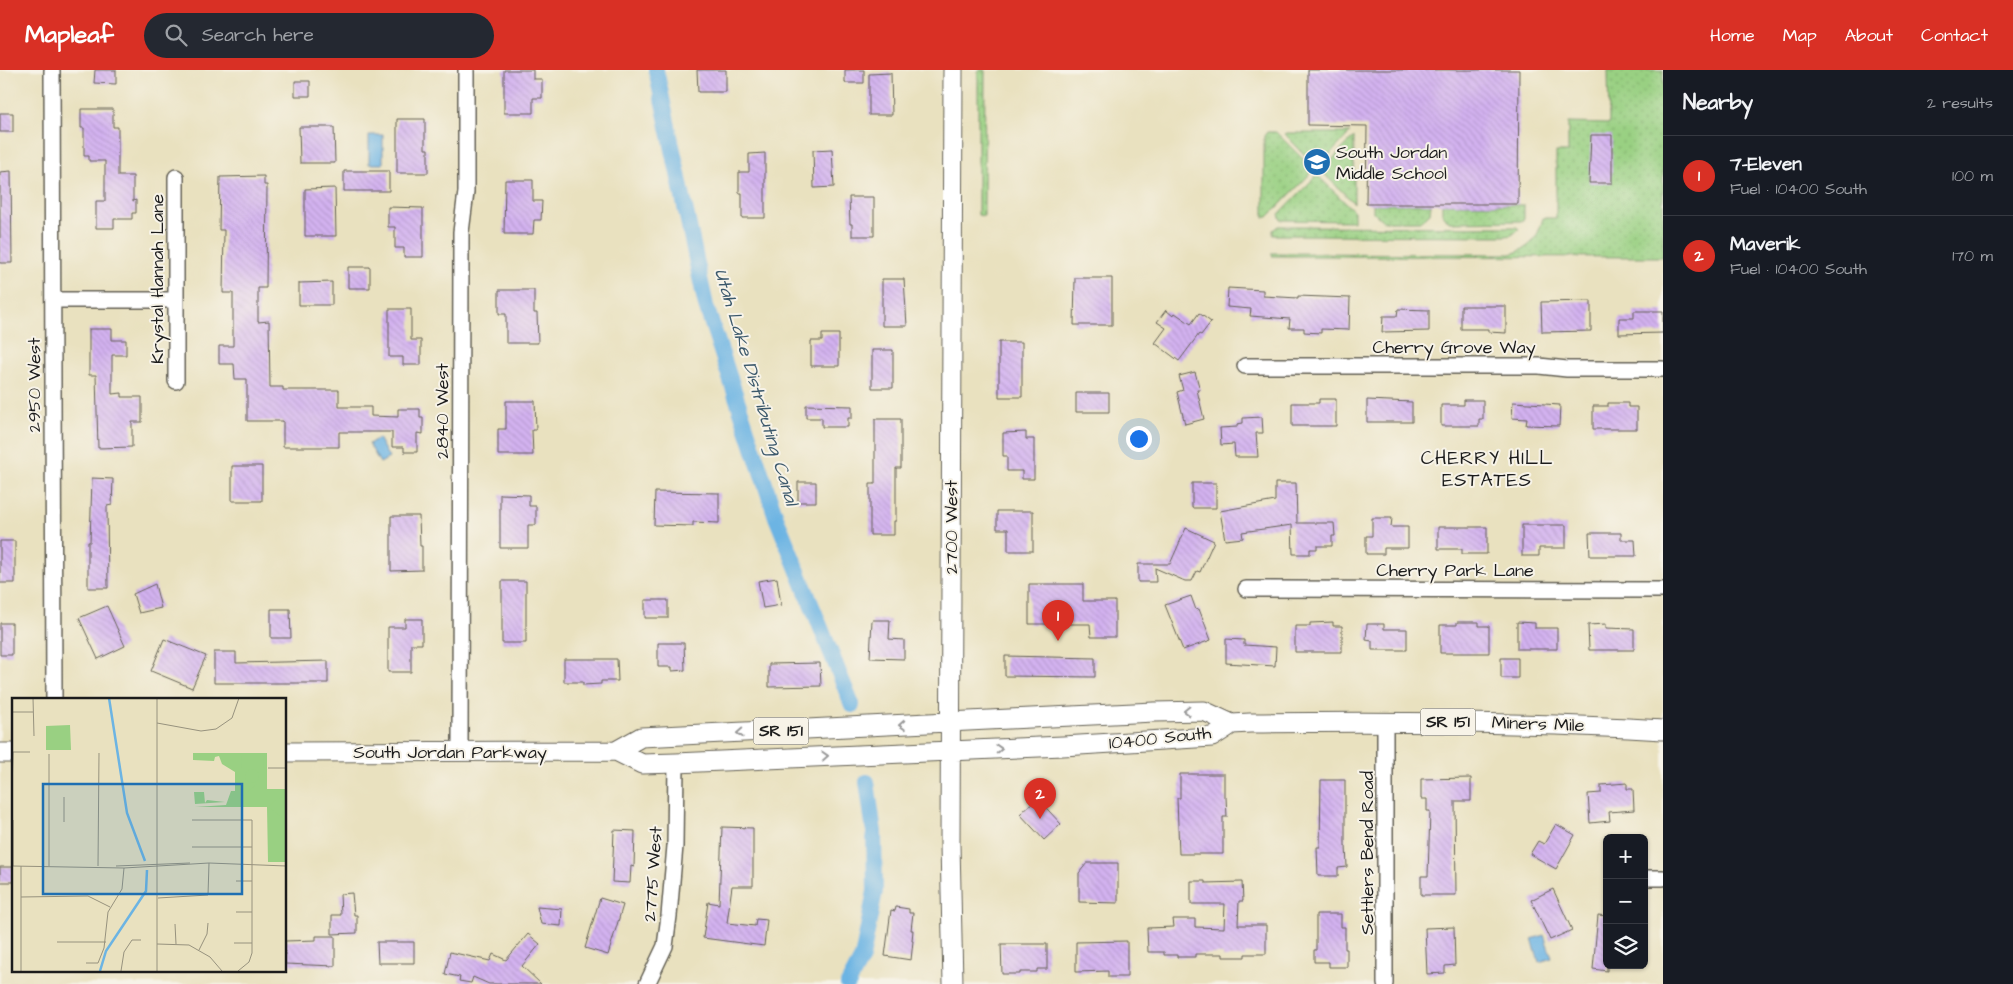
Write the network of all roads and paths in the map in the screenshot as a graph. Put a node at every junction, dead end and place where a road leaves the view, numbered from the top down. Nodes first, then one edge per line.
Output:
1 (52, 70) edge
2 (466, 70) edge
3 (953, 70) edge
4 (176, 177) dead end
5 (53, 300) junction
6 (176, 300) junction
7 (1246, 366) dead end
8 (1663, 369) edge
9 (176, 380) dead end
10 (1246, 589) dead end
11 (1663, 590) edge
12 (54, 698) edge
13 (1385, 721) junction
14 (951, 722) junction
15 (1232, 724) junction
16 (1663, 730) edge
17 (616, 751) junction
18 (950, 751) junction
19 (286, 752) edge
20 (460, 752) junction
21 (676, 763) junction
22 (1648, 878) edge
23 (1663, 878) edge
24 (647, 984) edge
25 (953, 984) edge
26 (1385, 984) edge

1 - 5 street, 2950 West
2 - 20 street, 2840 West
3 - 14 main road, 2700 West
4 - 6 street, Krystal Hannah Lane
5 - 6 street
5 - 12 street, 2950 West
6 - 9 street, Krystal Hannah Lane
7 - 8 street, Cherry Grove Way
10 - 11 street, Cherry Park Lane
13 - 15 main road, Miners Mile / SR 151
13 - 16 main road, Miners Mile / SR 151
13 - 26 street, Settlers Bend Road
15 -> 14 main road, 10400 South / SR 151
14 -> 17 main road, South Jordan Parkway / SR 151
14 - 18 main road, 2700 West
18 -> 15 main road, 10400 South / SR 151
17 - 20 main road, South Jordan Parkway / SR 151
17 - 21 main road, South Jordan Parkway / SR 151
21 -> 18 main road, South Jordan Parkway / SR 151
18 - 25 main road, 2700 West
19 - 20 main road, South Jordan Parkway / SR 151
21 - 24 street, 2775 West
22 - 23 street

